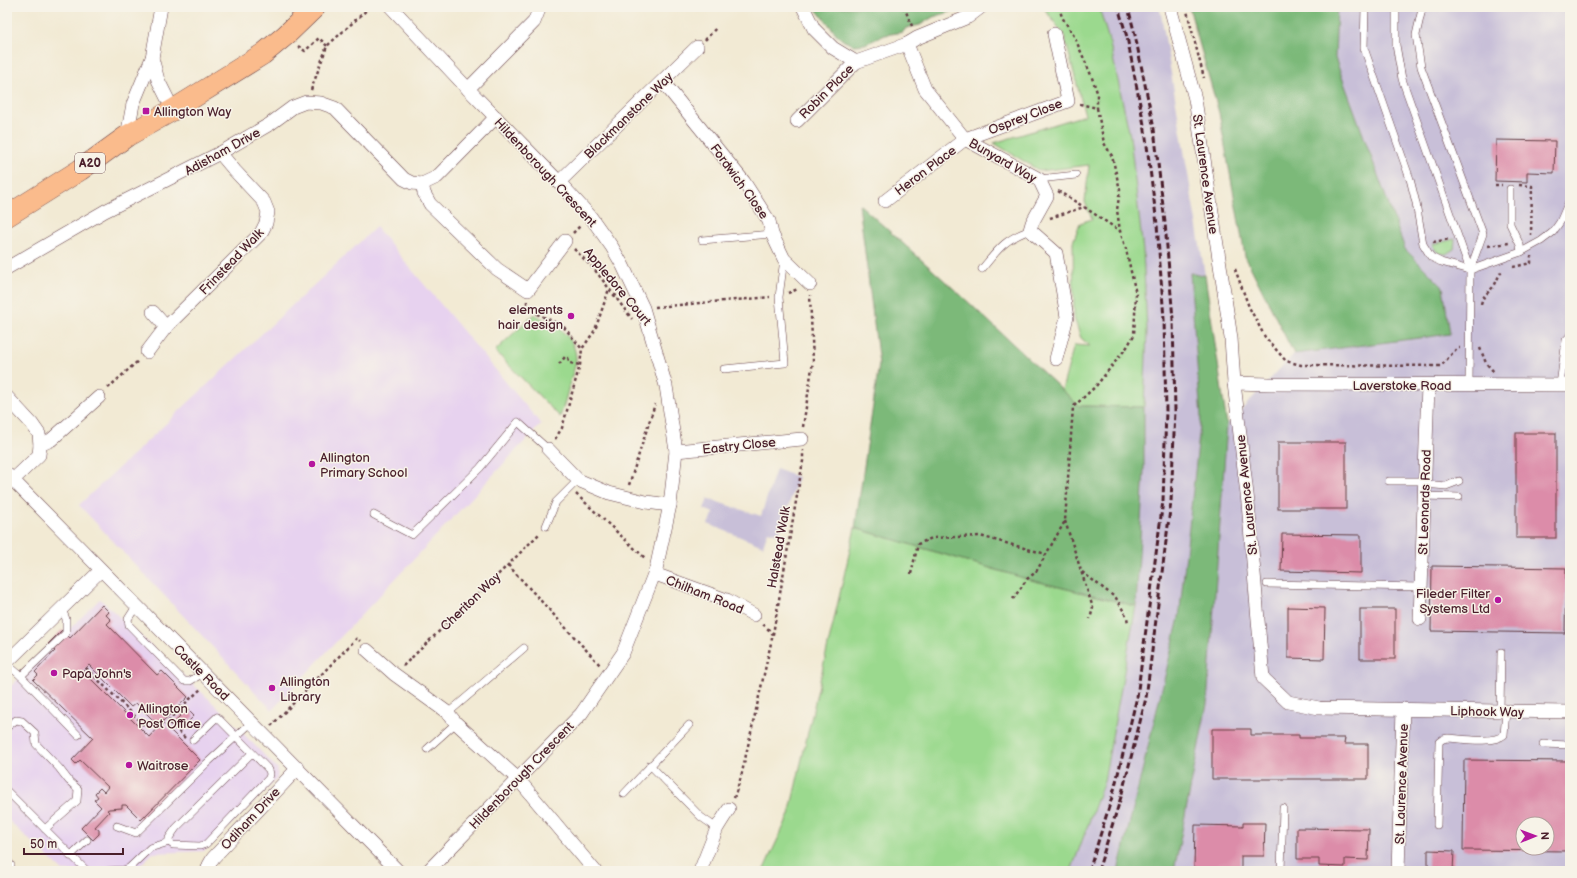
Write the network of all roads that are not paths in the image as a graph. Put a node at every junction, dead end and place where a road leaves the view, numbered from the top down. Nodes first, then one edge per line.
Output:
1 (160, 7) edge
2 (315, 7) edge
3 (391, 7) edge
4 (540, 7) edge
5 (803, 7) edge
6 (981, 7) edge
7 (1170, 7) edge
8 (1364, 7) edge
9 (1396, 7) edge
10 (1422, 8) edge
11 (1054, 34) dead end
12 (912, 41) junction
13 (698, 47) road end
14 (152, 58) junction
15 (856, 62) junction
16 (662, 82) junction
17 (468, 89) junction
18 (173, 110) junction
19 (496, 117) junction
20 (797, 121) dead end
21 (127, 136) junction
22 (965, 139) junction
23 (220, 153) junction
24 (1076, 175) dead end
25 (1039, 179) junction
26 (559, 182) junction
27 (422, 184) junction
28 (1510, 188) dead end
29 (1570, 199) edge
30 (885, 201) dead end
31 (7, 216) edge
32 (1031, 226) junction
33 (772, 234) junction
34 (702, 240) dead end
35 (565, 241) road end
36 (1521, 252) junction
37 (784, 259) junction
38 (7, 268) edge
39 (982, 269) dead end
40 (1470, 270) junction
41 (810, 284) road end
42 (153, 312) dead end
43 (166, 327) junction
44 (1570, 336) edge
45 (147, 352) road end
46 (1056, 359) dead end
47 (724, 369) dead end
48 (1234, 383) junction
49 (1428, 385) junction
50 (1469, 385) junction
51 (1565, 385) edge
52 (7, 397) edge
53 (99, 397) road end
54 (802, 439) road end
55 (40, 445) junction
56 (548, 449) joint
57 (676, 452) junction
58 (10, 477) edge
59 (1389, 481) dead end
60 (1459, 481) dead end
61 (574, 484) junction
62 (1425, 487) junction
63 (1459, 497) dead end
64 (670, 505) junction
65 (374, 515) dead end
66 (546, 526) road end
67 (101, 570) junction
68 (655, 572) junction
69 (1267, 584) dead end
70 (1421, 587) junction
71 (137, 605) junction
72 (62, 609) junction
73 (754, 615) dead end
74 (1420, 619) dead end
75 (524, 648) dead end
76 (367, 650) road end
77 (1501, 652) dead end
78 (7, 663) edge
79 (203, 673) junction
80 (22, 676) junction
81 (1403, 710) junction
82 (1503, 711) junction
83 (1570, 712) edge
84 (452, 718) junction
85 (252, 722) junction
86 (689, 725) dead end
87 (7, 727) edge
88 (78, 735) dead end
89 (236, 737) junction
90 (191, 742) road end
91 (1543, 744) dead end
92 (1570, 744) edge
93 (427, 749) dead end
94 (252, 753) junction
95 (650, 765) junction
96 (298, 768) junction
97 (518, 779) junction
98 (7, 791) edge
99 (624, 794) dead end
100 (1283, 808) dead end
101 (730, 809) road end
102 (1437, 825) dead end
103 (117, 826) dead end
104 (717, 828) junction
105 (45, 829) junction
106 (87, 840) dead end
107 (170, 842) junction
108 (70, 856) junction
109 (87, 871) edge
110 (106, 871) edge
111 (207, 871) edge
112 (398, 871) edge
113 (428, 871) edge
114 (595, 871) edge
115 (700, 871) edge
116 (1281, 871) edge
117 (1398, 871) edge

1 - 14 street
2 - 18 main road, A20
3 - 17 street, Hildenborough Crescent
4 - 17 street
5 - 15 street
6 - 12 street
7 - 48 street, St. Laurence Avenue
8 - 40 lane
9 - 40 lane
10 - 40 lane
11 - 22 street, Osprey Close
12 - 15 street
12 - 22 street, Bunyard Way
13 - 16 street, Blackmanstone Way
14 - 18 street
14 - 21 street
15 - 20 street, Robin Place
16 - 26 street, Blackmanstone Way
16 - 33 street, Fordwich Close
17 - 19 street, Hildenborough Crescent
18 - 21 main road, A20
19 - 26 street, Hildenborough Crescent
19 - 27 street
21 - 31 main road, A20
22 - 25 street, Bunyard Way
22 - 30 street, Heron Place
23 - 27 street, Adisham Drive
23 - 38 street, Adisham Drive
23 - 43 street, Frinstead Walk
24 - 25 lane
25 - 32 street, Bunyard Way
26 - 57 street, Hildenborough Crescent
27 - 35 street
28 - 36 lane
29 - 36 lane
32 - 39 lane
32 - 46 street
33 - 34 lane
33 - 37 street, Fordwich Close
36 - 40 lane
37 - 41 street, Fordwich Close
37 - 47 lane
40 - 50 lane
42 - 43 street
43 - 45 street, Frinstead Walk
44 - 51 lane
48 - 49 street, Laverstoke Road
48 - 81 street, St. Laurence Avenue
49 - 50 street, Laverstoke Road
49 - 62 street, St Leonards Road
50 - 51 street, Laverstoke Road
52 - 55 street
53 - 55 street
54 - 57 street, Eastry Close
55 - 58 street
56 - 61 street
56 - 65 lane
57 - 64 street, Hildenborough Crescent
58 - 67 street, Castle Road
59 - 62 lane
60 - 62 lane
61 - 64 street
61 - 66 lane
62 - 63 lane
62 - 70 street, St Leonards Road
64 - 68 street, Hildenborough Crescent
67 - 71 street, Castle Road
67 - 72 street
68 - 73 street, Chilham Road
68 - 97 street, Hildenborough Crescent
69 - 70 lane
70 - 74 street, St Leonards Road
71 - 79 street, Castle Road
71 - 79 lane
72 - 78 street
72 - 80 lane
75 - 84 lane
76 - 84 street
77 - 82 lane
78 - 80 lane
79 - 85 street, Castle Road
80 - 88 lane
81 - 82 street, Liphook Way
81 - 117 street, St. Laurence Avenue
82 - 83 street, Liphook Way
82 - 102 lane
84 - 93 lane
84 - 97 street
85 - 89 lane
85 - 96 street, Castle Road
86 - 95 lane
87 - 105 lane
89 - 90 lane
89 - 94 lane
89 - 103 lane
91 - 92 lane
94 - 107 lane
94 - 107 lane
95 - 99 lane
95 - 104 lane
96 - 111 street, Odiham Drive
96 - 112 street, Castle Road
97 - 113 street, Hildenborough Crescent
97 - 114 street
98 - 105 lane
100 - 116 lane
101 - 104 street
104 - 115 street
105 - 108 lane
106 - 108 lane
107 - 110 lane
108 - 109 lane

